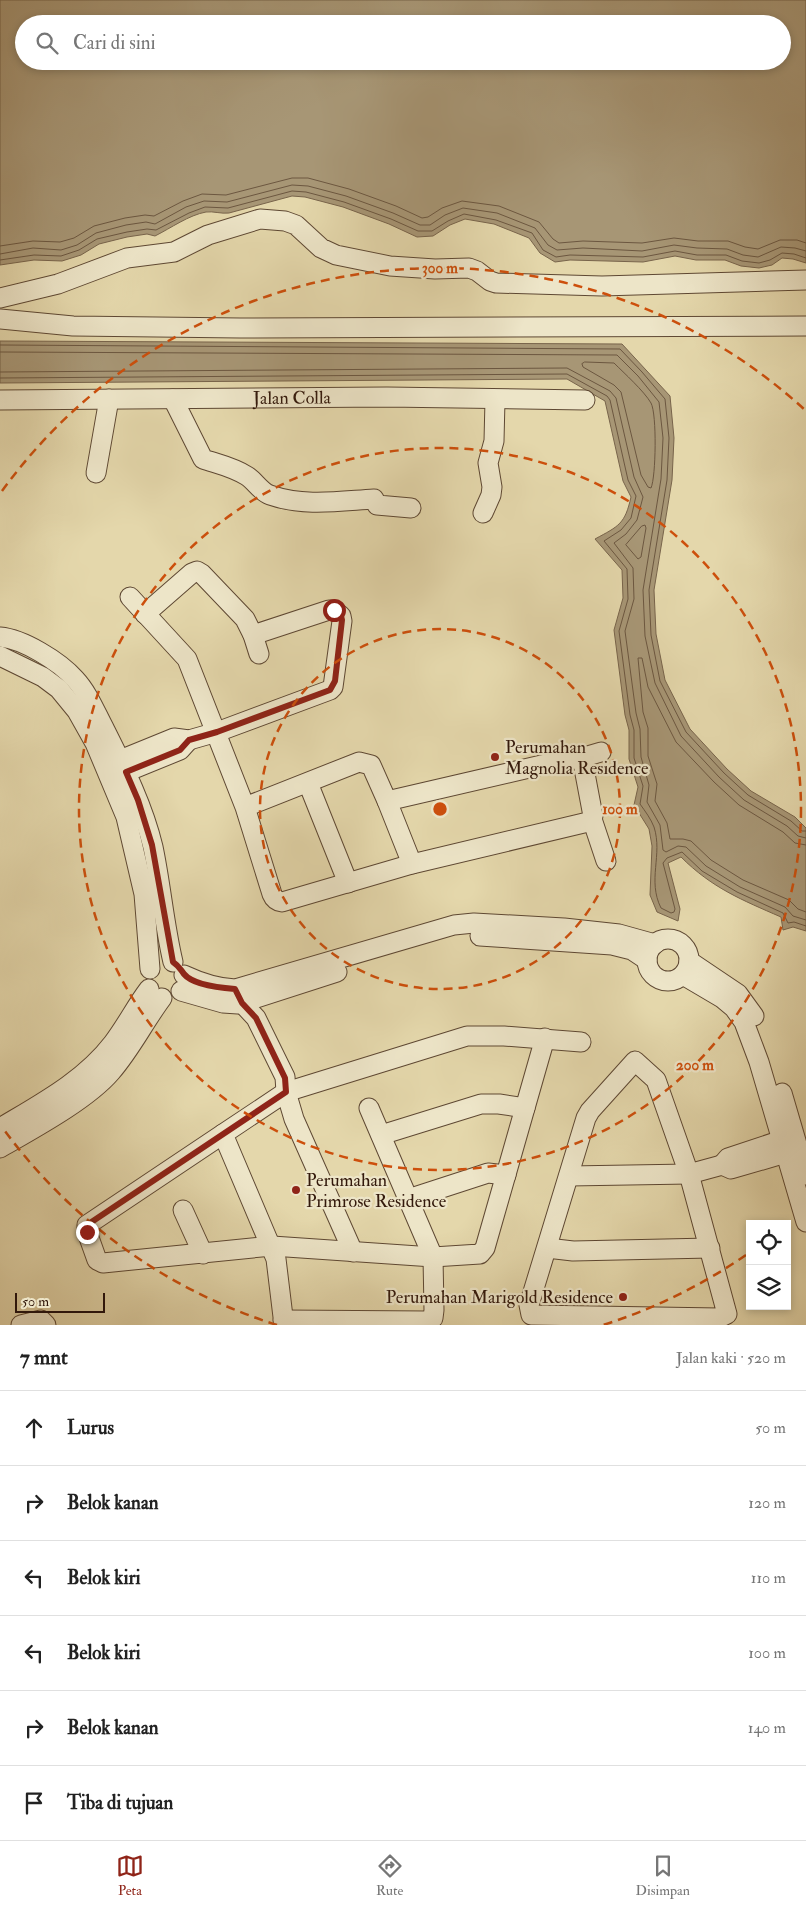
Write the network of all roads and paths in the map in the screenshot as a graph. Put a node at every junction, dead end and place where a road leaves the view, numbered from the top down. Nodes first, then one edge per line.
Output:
1 (806, 280) edge
2 (0, 298) edge
3 (0, 319) edge
4 (806, 326) edge
5 (109, 398) junction
6 (174, 399) junction
7 (0, 400) edge
8 (495, 400) junction
9 (585, 400) dead end
10 (96, 473) dead end
11 (411, 508) dead end
12 (483, 513) dead end
13 (130, 597) dead end
14 (146, 614) junction
15 (253, 635) junction
16 (0, 637) edge
17 (260, 654) dead end
18 (0, 656) edge
19 (217, 732) junction
20 (601, 752) dead end
21 (577, 758) junction
22 (123, 766) junction
23 (308, 783) junction
24 (387, 801) junction
25 (245, 807) junction
26 (592, 819) junction
27 (606, 861) dead end
28 (412, 864) junction
29 (149, 877) junction
30 (348, 883) junction
31 (651, 952) junction
32 (686, 968) junction
33 (150, 969) junction
34 (180, 976) junction
35 (155, 994) junction
36 (238, 996) junction
37 (545, 1038) junction
38 (581, 1042) dead end
39 (286, 1092) junction
40 (369, 1108) dead end
41 (525, 1108) junction
42 (0, 1128) edge
43 (223, 1134) junction
44 (381, 1135) junction
45 (796, 1143) edge
46 (0, 1148) edge
47 (689, 1174) junction
48 (506, 1175) junction
49 (806, 1175) edge
50 (569, 1176) junction
51 (408, 1199) junction
52 (183, 1210) dead end
53 (806, 1222) edge
54 (194, 1235) junction
55 (272, 1246) junction
56 (547, 1248) junction
57 (710, 1248) junction
58 (353, 1252) junction
59 (203, 1254) junction
60 (433, 1257) junction
61 (161, 1258) junction
62 (729, 1320) edge
63 (284, 1322) edge
64 (21, 1325) edge
65 (46, 1325) edge

1 - 2 street
3 - 4 street
5 - 6 street, Jalan Colla
5 - 7 street, Jalan Colla
5 - 10 street
6 - 8 street, Jalan Colla
6 - 11 street
8 - 9 street, Jalan Colla
8 - 12 street
13 - 14 street
14 - 15 street
14 - 19 street
15 - 17 street
15 - 19 street
16 - 22 street
18 - 29 street
19 - 22 street
19 - 25 street
20 - 21 street
21 - 24 street
21 - 26 street
22 - 29 street
23 - 24 street
23 - 25 street
23 - 30 street
24 - 28 street
25 - 30 street
26 - 27 street
26 - 28 street
28 - 30 street
29 - 33 street
29 - 34 street
31 - 32 street
31 - 32 street
31 - 36 street
32 - 45 street
33 - 34 street
33 - 35 street
34 - 35 street
34 - 36 street
35 - 42 street
35 - 46 street
36 - 39 street
37 - 38 street
37 - 39 street
37 - 41 street
39 - 43 street
39 - 58 street
40 - 44 street
41 - 44 street
41 - 48 street
43 - 55 street
43 - 61 street
44 - 51 street
45 - 47 street
45 - 49 street
45 - 53 street
47 - 50 street
47 - 50 street
47 - 57 street
48 - 51 street
48 - 60 street
50 - 56 street
51 - 60 street
52 - 54 street
54 - 59 street
54 - 61 street
55 - 58 street
55 - 59 street
55 - 63 street
56 - 57 street
56 - 62 street
57 - 62 street
58 - 60 street
59 - 61 street
60 - 63 street
64 - 65 street

